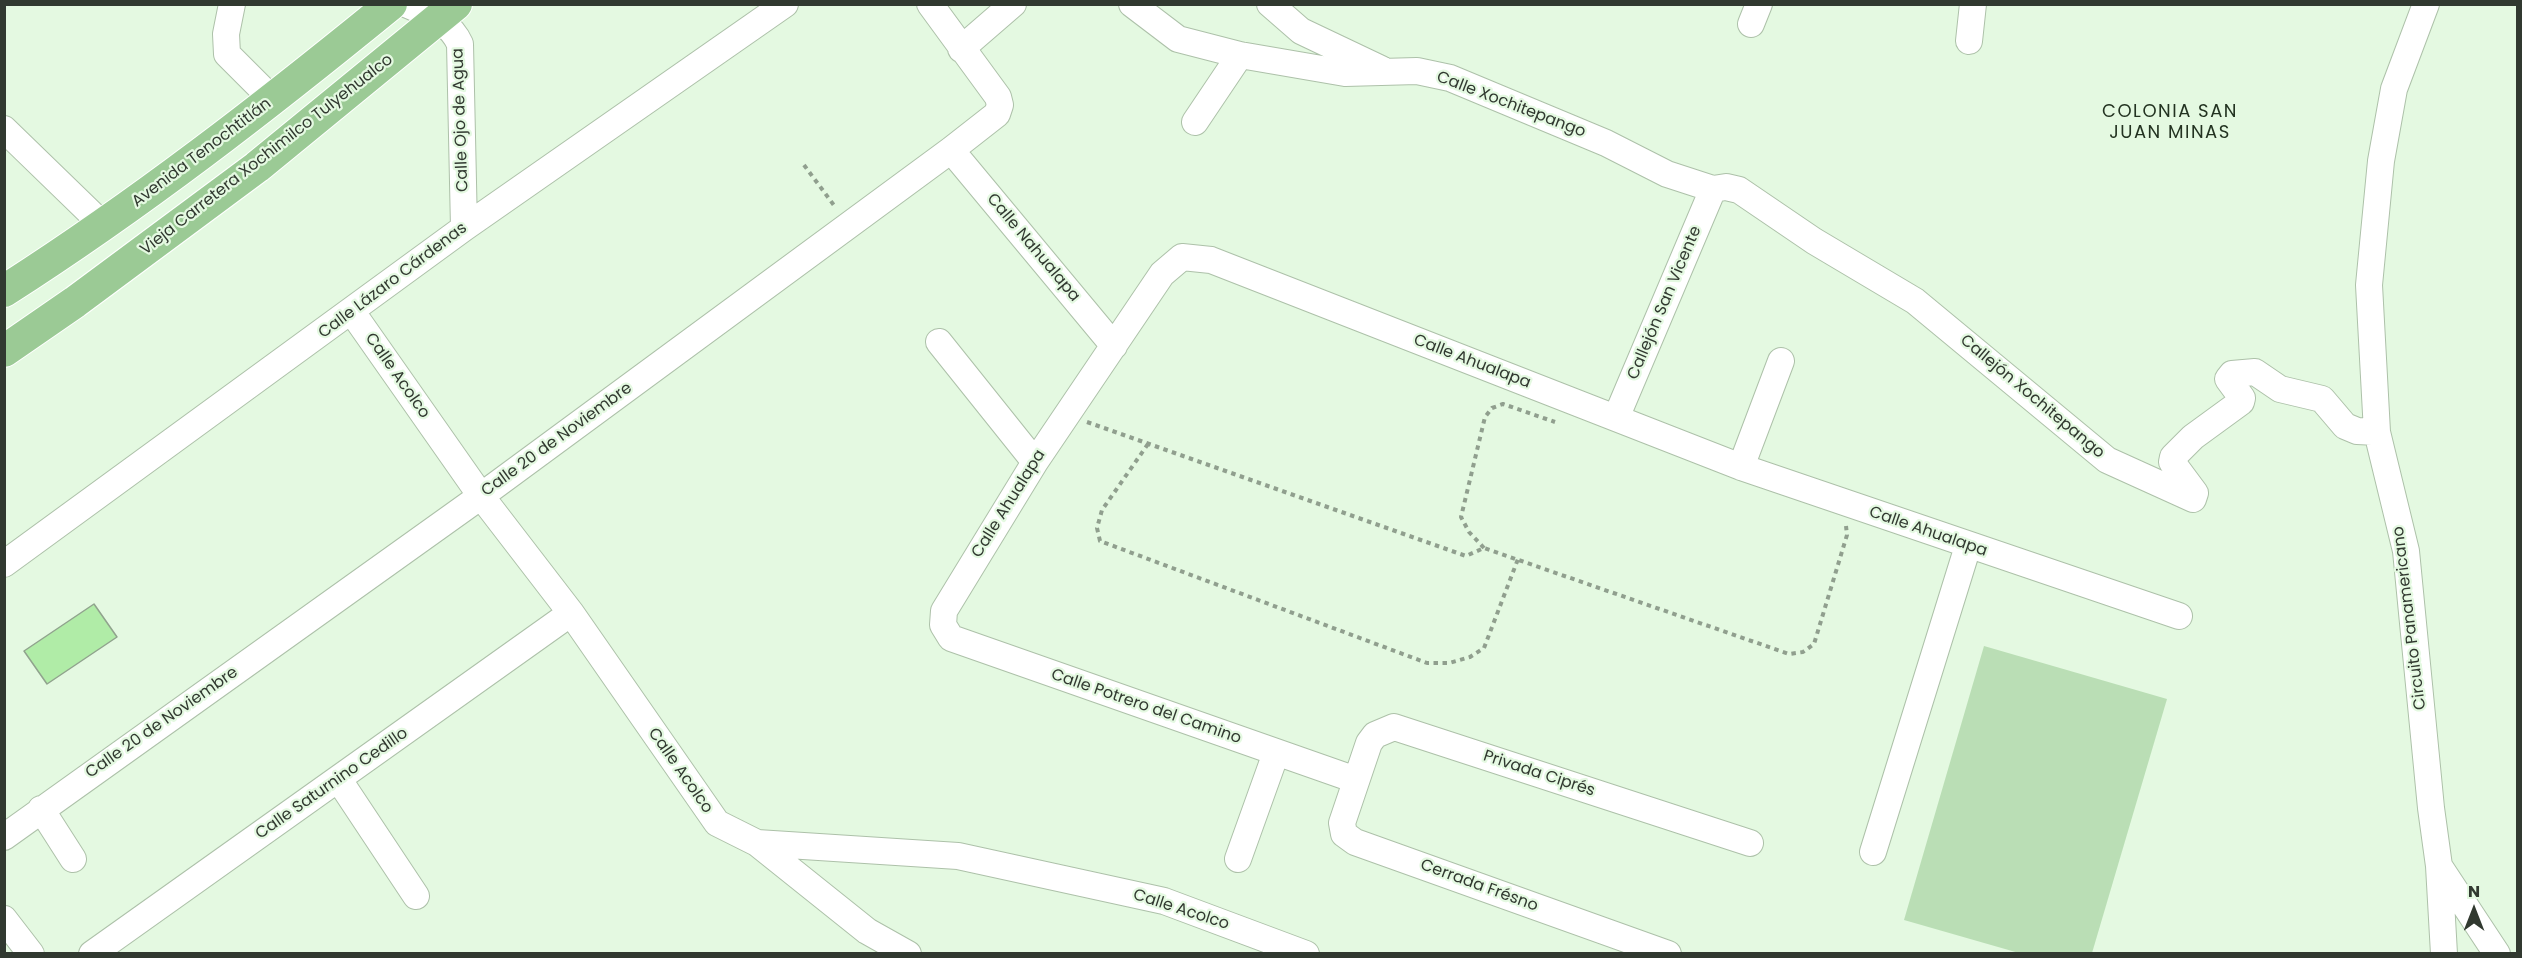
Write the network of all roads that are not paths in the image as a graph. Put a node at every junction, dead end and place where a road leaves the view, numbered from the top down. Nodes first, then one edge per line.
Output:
1 (232, 4) edge
2 (391, 4) edge
3 (405, 4) edge
4 (785, 4) edge
5 (930, 4) edge
6 (1013, 4) edge
7 (1132, 4) edge
8 (1270, 4) edge
9 (1973, 4) edge
10 (2426, 4) edge
11 (449, 12) edge
12 (1969, 40) dead end
13 (961, 49) junction
14 (1240, 55) junction
15 (1384, 70) junction
16 (273, 100) junction
17 (1195, 122) dead end
18 (4, 129) edge
19 (951, 150) junction
20 (1713, 189) junction
21 (104, 226) junction
22 (464, 228) junction
23 (8, 283) edge
24 (352, 312) junction
25 (939, 342) dead end
26 (1114, 346) junction
27 (4, 351) edge
28 (1781, 361) dead end
29 (1616, 418) junction
30 (2377, 432) junction
31 (1035, 462) junction
32 (1741, 467) junction
33 (481, 496) junction
34 (1968, 546) junction
35 (4, 564) edge
36 (571, 613) junction
37 (2180, 616) dead end
38 (943, 626) joint
39 (1276, 753) junction
40 (339, 780) junction
41 (1356, 780) junction
42 (41, 809) junction
43 (4, 837) edge
44 (757, 843) junction
45 (1750, 843) dead end
46 (1873, 852) dead end
47 (73, 859) dead end
48 (1238, 859) dead end
49 (2439, 866) junction
50 (416, 896) dead end
51 (4, 919) edge
52 (31, 954) edge
53 (92, 954) edge
54 (908, 954) edge
55 (1306, 954) edge
56 (1668, 954) edge
57 (2444, 954) edge
58 (2496, 954) edge

1 - 16 street
2 - 16 main road, Avenida Tenochtitlán
3 - 11 street
4 - 22 street, Calle Lázaro Cárdenas
5 - 13 street, Calle 20 de Noviembre
6 - 13 street
7 - 14 street, Calle Xochitepango
8 - 15 street
9 - 12 street
10 - 30 street, Circuito Panamericano
11 - 22 street, Calle Ojo de Agua
11 - 27 main road, Vieja Carretera Xochimilco Tulyehualco
13 - 19 street, Calle 20 de Noviembre
14 - 15 street, Calle Xochitepango
14 - 17 street
15 - 20 street, Calle Xochitepango
16 - 21 main road, Avenida Tenochtitlán
18 - 21 street
19 - 26 street, Calle Nahualapa
19 - 33 street, Calle 20 de Noviembre
20 - 29 street, Callejón San Vicente
20 - 30 street, Callejón Xochitepango
21 - 23 main road, Avenida Tenochtitlán
22 - 24 street, Calle Lázaro Cárdenas
24 - 33 street, Calle Acolco
24 - 35 street, Calle Lázaro Cárdenas
25 - 31 street
26 - 29 street, Calle Ahualapa
26 - 31 street, Calle Ahualapa
28 - 32 street
29 - 32 street, Calle Ahualapa
30 - 49 street, Circuito Panamericano
31 - 38 street, Calle Ahualapa
32 - 34 street, Calle Ahualapa
33 - 36 street, Calle Acolco
33 - 42 street, Calle 20 de Noviembre
34 - 37 street, Calle Ahualapa
34 - 46 street
36 - 40 street, Calle Saturnino Cedillo
36 - 44 street, Calle Acolco
38 - 39 street, Calle Potrero del Camino
39 - 41 street, Calle Potrero del Camino
39 - 48 street
40 - 50 street
40 - 53 street, Calle Saturnino Cedillo
41 - 45 street, Privada Ciprés
41 - 56 street, Cerrada Frésno
42 - 43 street, Calle 20 de Noviembre
42 - 47 street
44 - 54 street
44 - 55 street, Calle Acolco
49 - 57 street, Circuito Panamericano
49 - 58 street
51 - 52 street

